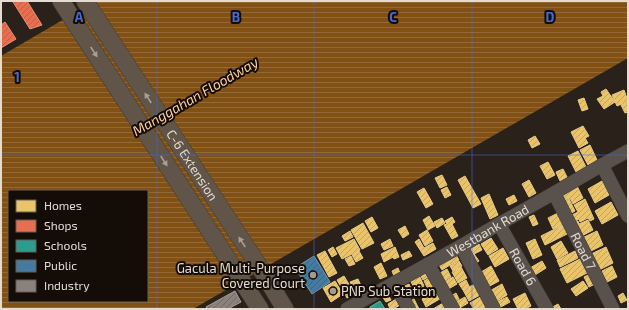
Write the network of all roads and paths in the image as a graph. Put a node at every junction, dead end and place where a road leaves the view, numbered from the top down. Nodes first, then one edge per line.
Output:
1 (61, 1) edge
2 (85, 1) edge
3 (628, 151) edge
4 (602, 165) junction
5 (554, 193) junction
6 (628, 216) edge
7 (499, 224) junction
8 (461, 246) junction
9 (428, 264) junction
10 (394, 283) junction
11 (366, 305) edge
12 (260, 309) edge
13 (285, 309) edge
14 (347, 309) edge
15 (409, 309) edge
16 (453, 309) edge
17 (494, 309) edge
18 (547, 309) edge
19 (613, 309) edge

1 -> 12 main road, C-6 Extension
13 -> 2 main road, C-6 Extension
3 - 4 street, Westbank Road
4 - 5 street, Westbank Road
4 - 6 street
5 - 7 street, Westbank Road
5 - 19 street, Road 7
7 - 8 street, Westbank Road
7 - 18 street, Road 6
8 - 9 street, Westbank Road
8 - 17 street
9 - 10 street, Westbank Road
9 - 16 street
10 - 11 street, Westbank Road
10 - 15 street
11 - 14 street, Westbank Road

